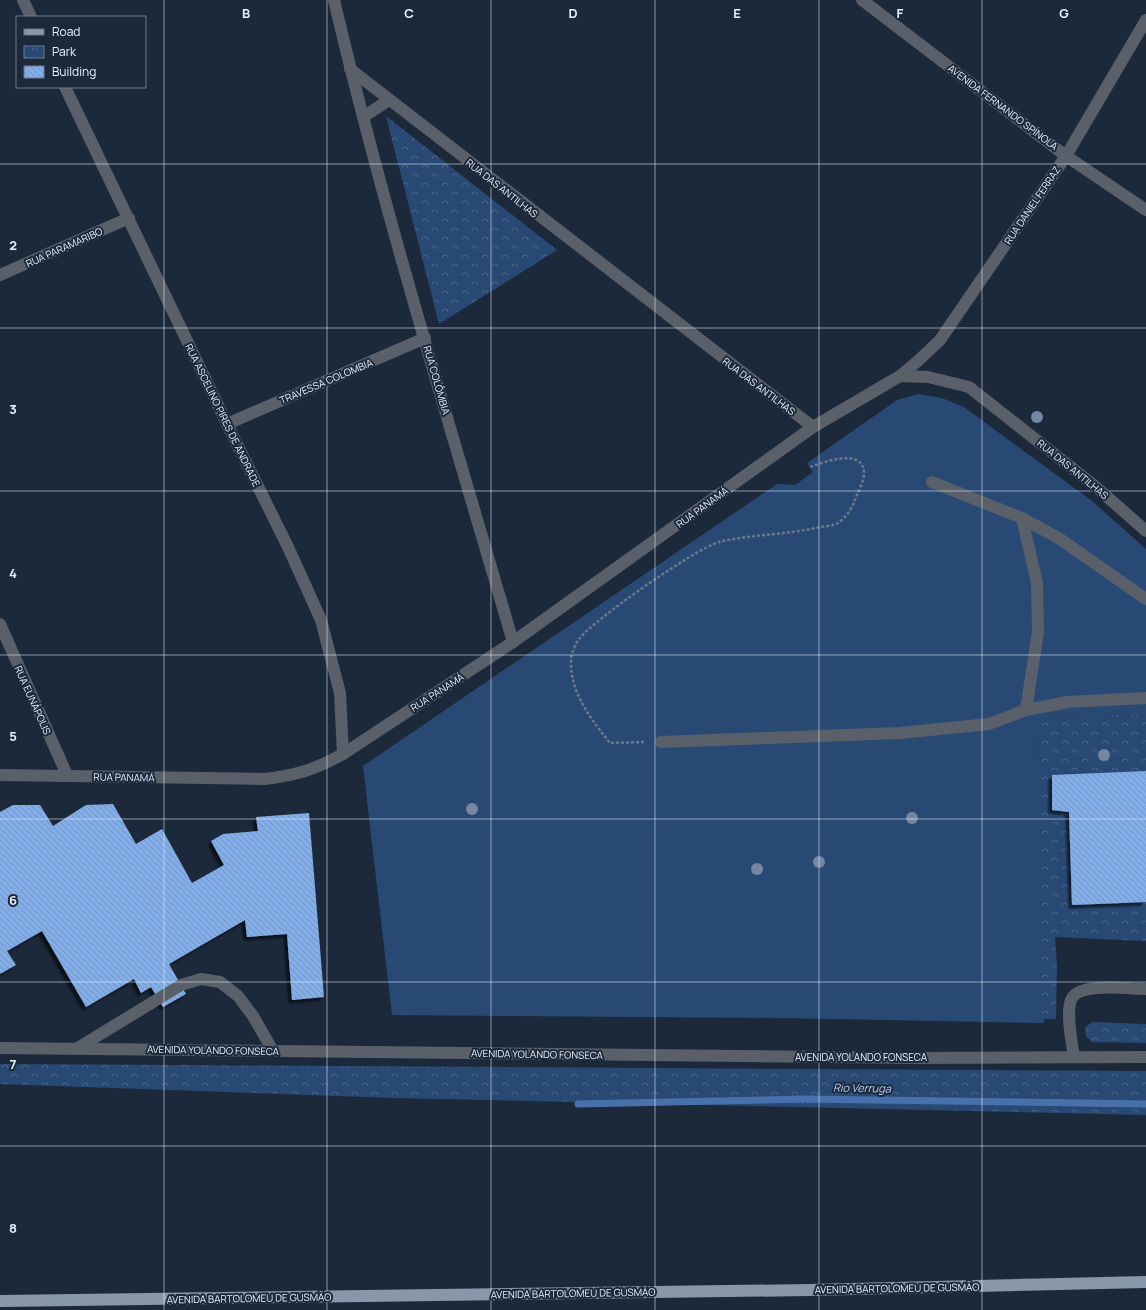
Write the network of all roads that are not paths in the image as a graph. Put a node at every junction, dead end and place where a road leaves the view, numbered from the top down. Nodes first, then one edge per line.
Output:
1 (23, 0) edge
2 (334, 0) edge
3 (862, 0) edge
4 (31, 16) edge
5 (1146, 20) edge
6 (350, 69) junction
7 (65, 88) edge
8 (389, 100) junction
9 (363, 117) junction
10 (1066, 156) junction
11 (1146, 210) edge
12 (129, 218) junction
13 (0, 275) edge
14 (425, 338) junction
15 (900, 376) junction
16 (227, 424) junction
17 (813, 427) junction
18 (932, 482) dead end
19 (1022, 518) junction
20 (1146, 531) edge
21 (1146, 599) edge
22 (0, 624) edge
23 (513, 642) junction
24 (1146, 698) edge
25 (1026, 710) junction
26 (661, 742) road end
27 (342, 754) junction
28 (0, 775) edge
29 (67, 776) junction
30 (1146, 989) edge
31 (0, 1048) edge
32 (76, 1049) junction
33 (273, 1051) junction
34 (1074, 1057) junction
35 (1146, 1057) edge
36 (1146, 1282) edge
37 (0, 1301) edge

1 - 4 street
2 - 6 street
3 - 10 street, AVENIDA FERNANDO SPÍNOLA
5 - 10 street, RUA DANIEL FERRAZ
6 - 8 street, RUA DAS ANTILHAS
6 - 9 street
7 - 12 street, RUA ASCELINO PIRES DE ANDRADE
8 - 9 street
8 - 17 street, RUA DAS ANTILHAS
9 - 14 street, RUA COLÔMBIA
10 - 11 street, AVENIDA FERNANDO SPÍNOLA
10 - 15 street, RUA DANIEL FERRAZ
12 - 13 street, RUA PARAMARIBO
12 - 16 street, RUA ASCELINO PIRES DE ANDRADE
14 - 16 street, TRAVESSA COLOMBIA
14 - 23 street, RUA COLÔMBIA
15 - 17 street
15 - 20 street, RUA DAS ANTILHAS
16 - 27 street, RUA ASCELINO PIRES DE ANDRADE
17 - 23 street, RUA PANAMÁ
18 - 19 street
19 - 21 street
19 - 25 street
22 - 29 street, RUA EUNÁPOLIS
23 - 27 street, RUA PANAMÁ
24 - 25 street
25 - 26 street
27 - 29 street, RUA PANAMÁ
28 - 29 street, RUA PANAMÁ
30 - 34 street
31 - 32 street, AVENIDA YOLANDO FONSECA
32 - 33 street, AVENIDA YOLANDO FONSECA
32 - 33 street
33 - 34 street, AVENIDA YOLANDO FONSECA
34 - 35 street, AVENIDA YOLANDO FONSECA
36 - 37 main road, AVENIDA BARTOLOMEU DE GUSMÃO

